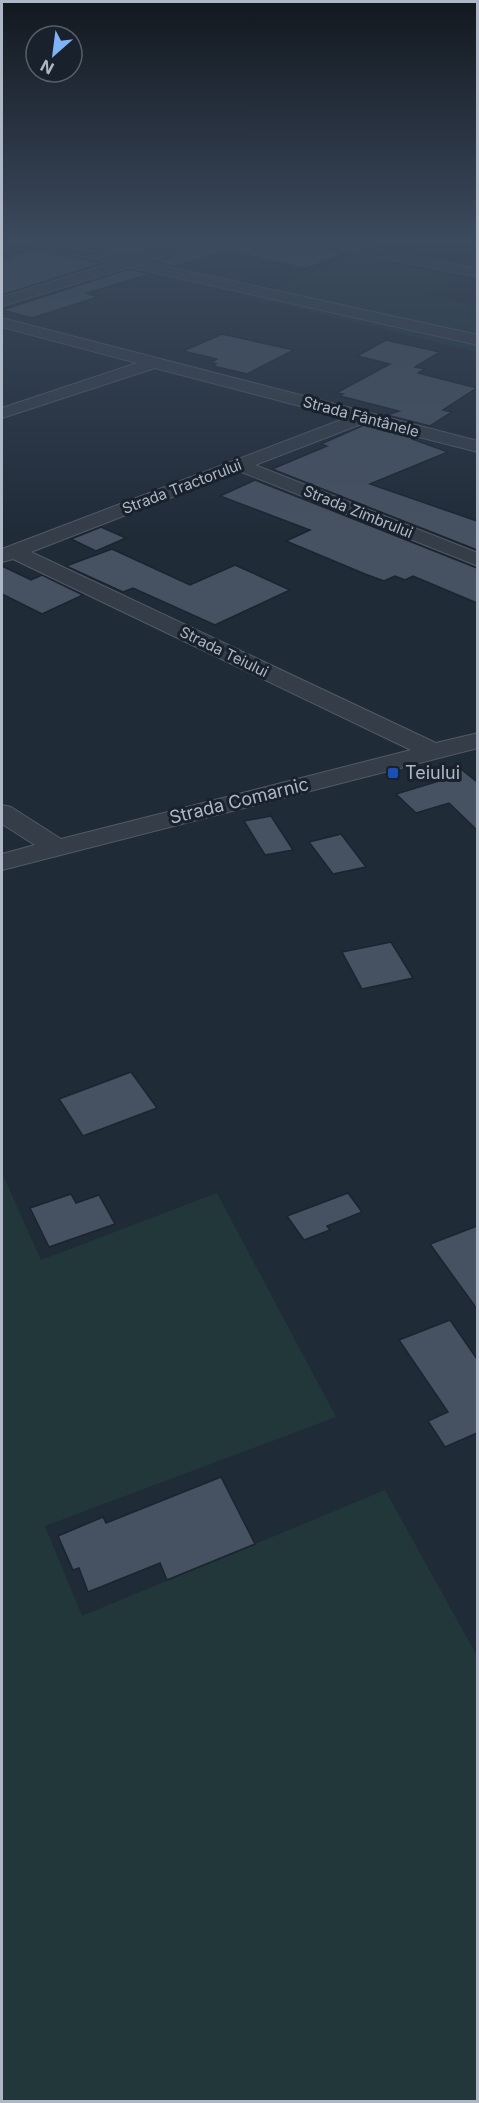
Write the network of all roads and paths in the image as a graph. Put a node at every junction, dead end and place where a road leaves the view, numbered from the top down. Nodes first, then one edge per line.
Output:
1 (67, 340) edge
2 (153, 363) junction
3 (2, 413) edge
4 (363, 417) junction
5 (477, 447) edge
6 (239, 465) junction
7 (8, 554) edge
8 (477, 560) edge
9 (455, 746) edge
10 (477, 762) edge
11 (2, 813) edge
12 (57, 848) junction
13 (2, 862) edge

1 - 2 street, Strada Fântânele
2 - 3 street
2 - 4 street, Strada Fântânele
4 - 5 street, Strada Fântânele
4 - 6 street, Strada Tractorului
6 - 7 street, Strada Tractorului
6 - 8 street, Strada Zimbrului
7 - 9 street, Strada Teiului
9 - 10 street, Strada Teiului
9 - 12 street, Strada Comarnic
11 - 12 street
12 - 13 street, Strada Comarnic

